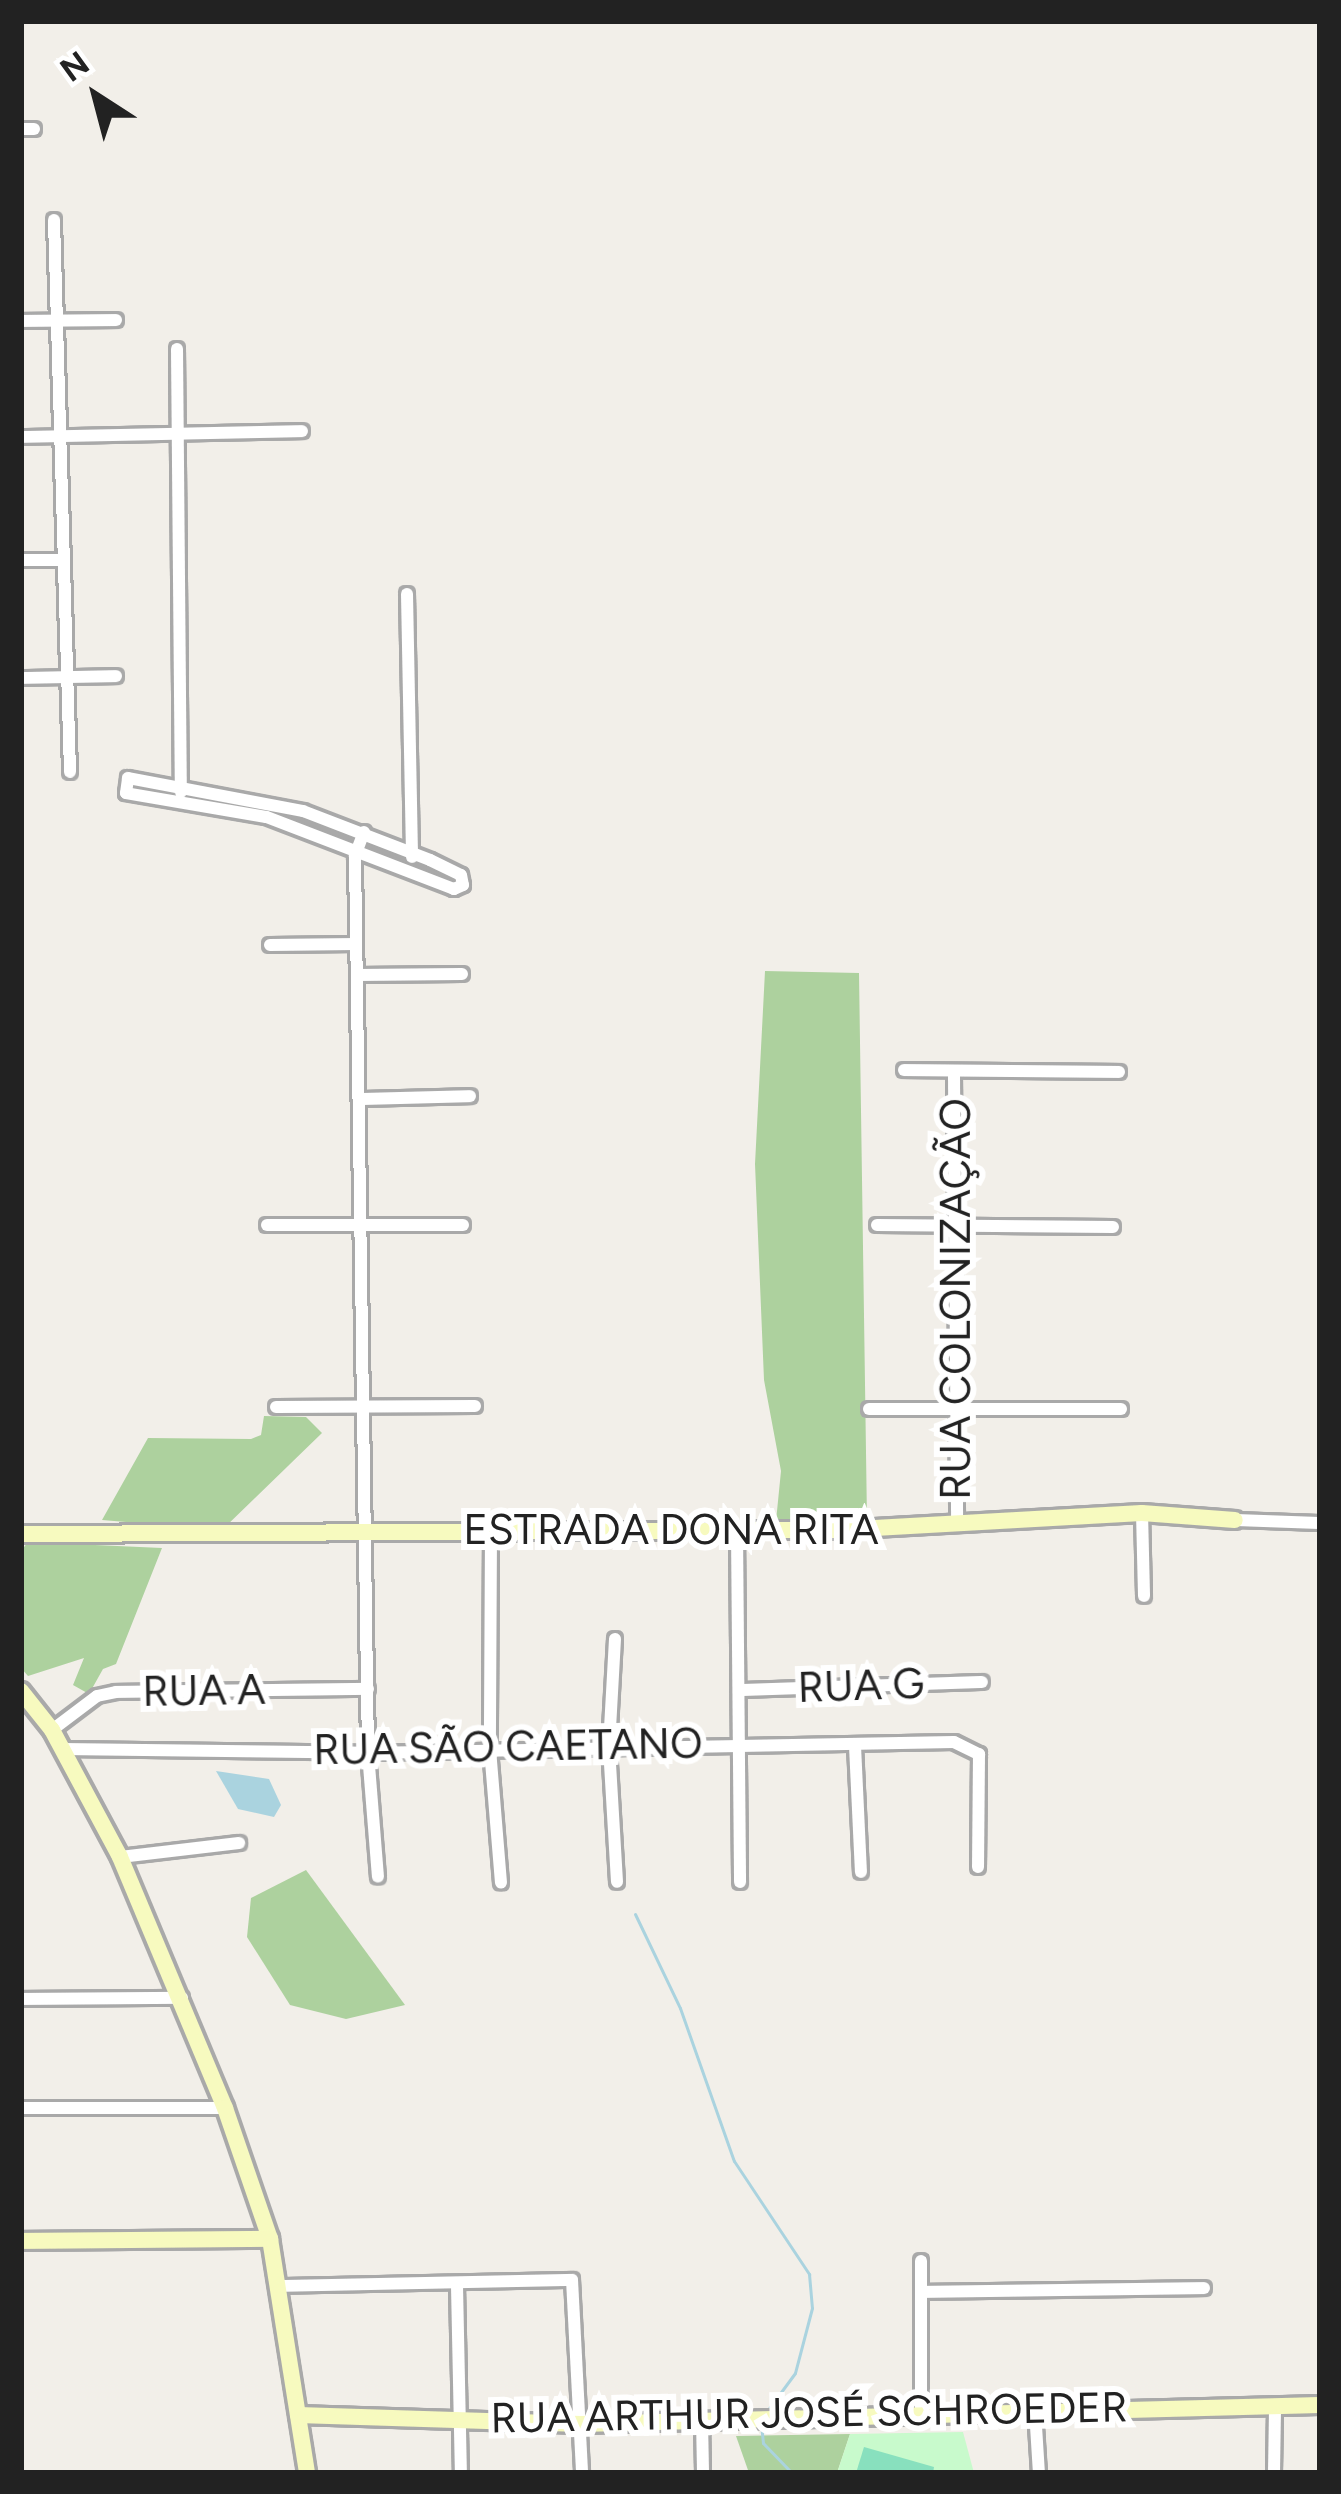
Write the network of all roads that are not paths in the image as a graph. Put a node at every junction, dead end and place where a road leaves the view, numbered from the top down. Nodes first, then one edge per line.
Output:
1 (54, 220) dead end
2 (53, 320) junction
3 (116, 320) dead end
4 (21, 321) edge
5 (176, 349) dead end
6 (302, 430) dead end
7 (175, 433) junction
8 (57, 436) junction
9 (21, 437) edge
10 (21, 560) edge
11 (62, 560) junction
12 (407, 594) dead end
13 (68, 676) junction
14 (116, 676) dead end
15 (21, 678) edge
16 (70, 772) dead end
17 (182, 785) junction
18 (179, 800) junction
19 (364, 832) junction
20 (358, 846) junction
21 (414, 853) junction
22 (408, 867) junction
23 (356, 944) junction
24 (270, 945) dead end
25 (462, 974) dead end
26 (357, 975) junction
27 (904, 1070) dead end
28 (1119, 1072) dead end
29 (955, 1076) junction
30 (470, 1096) dead end
31 (359, 1099) junction
32 (267, 1225) dead end
33 (362, 1225) junction
34 (463, 1225) dead end
35 (878, 1225) dead end
36 (1113, 1227) dead end
37 (955, 1228) junction
38 (365, 1406) junction
39 (475, 1406) dead end
40 (276, 1407) dead end
41 (955, 1407) junction
42 (869, 1409) dead end
43 (1121, 1409) dead end
44 (1142, 1513) junction
45 (1235, 1520) joint
46 (957, 1523) junction
47 (1320, 1523) edge
48 (368, 1532) junction
49 (491, 1532) junction
50 (737, 1532) junction
51 (21, 1534) edge
52 (1144, 1596) dead end
53 (615, 1640) dead end
54 (982, 1682) dead end
55 (368, 1690) junction
56 (741, 1690) junction
57 (21, 1691) edge
58 (52, 1730) junction
59 (739, 1745) junction
60 (855, 1746) junction
61 (609, 1747) junction
62 (62, 1749) junction
63 (490, 1749) junction
64 (368, 1753) junction
65 (239, 1843) dead end
66 (120, 1857) junction
67 (978, 1867) dead end
68 (861, 1872) dead end
69 (378, 1876) dead end
70 (617, 1882) dead end
71 (740, 1882) dead end
72 (501, 1883) dead end
73 (183, 1998) junction
74 (21, 2000) edge
75 (21, 2108) edge
76 (225, 2108) junction
77 (270, 2239) junction
78 (21, 2241) edge
79 (921, 2261) dead end
80 (279, 2286) junction
81 (457, 2286) junction
82 (1204, 2288) dead end
83 (922, 2292) junction
84 (1320, 2405) edge
85 (1275, 2406) junction
86 (1035, 2410) junction
87 (298, 2415) junction
88 (458, 2417) junction
89 (921, 2417) junction
90 (702, 2420) junction
91 (581, 2424) junction
92 (307, 2473) edge
93 (461, 2473) edge
94 (582, 2473) edge
95 (703, 2473) edge
96 (1039, 2473) edge
97 (1274, 2473) edge

1 - 2 street
2 - 3 street
2 - 4 street
2 - 8 street
5 - 7 street
6 - 7 street
7 - 8 street
7 - 17 street
8 - 9 street
8 - 11 street
10 - 11 street
11 - 13 street
12 - 21 street
13 - 14 street
13 - 15 street
13 - 16 street
17 - 18 street
17 - 18 street
17 - 19 street
18 - 20 street
19 - 20 street
19 - 21 street
20 - 22 street
20 - 23 street
21 - 22 street
21 - 22 street
23 - 24 street
23 - 26 street
25 - 26 street
26 - 31 street
27 - 29 street
28 - 29 street
29 - 37 street, RUA COLONIZAÇÃO
30 - 31 street
31 - 33 street
32 - 33 street
33 - 34 street
33 - 38 street
35 - 37 street
36 - 37 street
37 - 41 street, RUA COLONIZAÇÃO
38 - 39 street
38 - 40 street
38 - 48 street
41 - 42 street
41 - 43 street
41 - 46 street, RUA COLONIZAÇÃO
44 - 45 street, ESTRADA DONA RITA
44 - 46 street, ESTRADA DONA RITA
44 - 52 street
45 - 47 street, ESTRADA DONA RITA
46 - 50 street, ESTRADA DONA RITA
48 - 49 street, ESTRADA DONA RITA
48 - 51 street, ESTRADA DONA RITA
48 - 55 street
49 - 50 street, ESTRADA DONA RITA
49 - 63 street
50 - 56 street
53 - 61 street
54 - 56 street, RUA G
55 - 58 street, RUA A
55 - 64 street
56 - 59 street
57 - 58 street
58 - 62 street
59 - 60 street, RUA SÃO CAETANO
59 - 61 street, RUA SÃO CAETANO
59 - 71 street
60 - 67 street, RUA SÃO CAETANO
60 - 68 street
61 - 63 street, RUA SÃO CAETANO
61 - 70 street
62 - 64 street, RUA SÃO CAETANO
62 - 66 street
63 - 64 street, RUA SÃO CAETANO
63 - 72 street
64 - 69 street
65 - 66 street
66 - 73 street
73 - 74 street
73 - 76 street
75 - 76 street
76 - 77 street
77 - 78 street
77 - 80 street
79 - 83 street
80 - 81 street
80 - 87 street
81 - 88 street
81 - 91 street
82 - 83 street
83 - 89 street
84 - 85 street, RUA ARTHUR JOSÉ SCHROEDER
85 - 86 street, RUA ARTHUR JOSÉ SCHROEDER
85 - 97 street
86 - 89 street, RUA ARTHUR JOSÉ SCHROEDER
86 - 96 street
87 - 88 street, RUA ARTHUR JOSÉ SCHROEDER
87 - 92 street
88 - 91 street, RUA ARTHUR JOSÉ SCHROEDER
88 - 93 street
89 - 90 street, RUA ARTHUR JOSÉ SCHROEDER
90 - 91 street, RUA ARTHUR JOSÉ SCHROEDER
90 - 95 street
91 - 94 street

